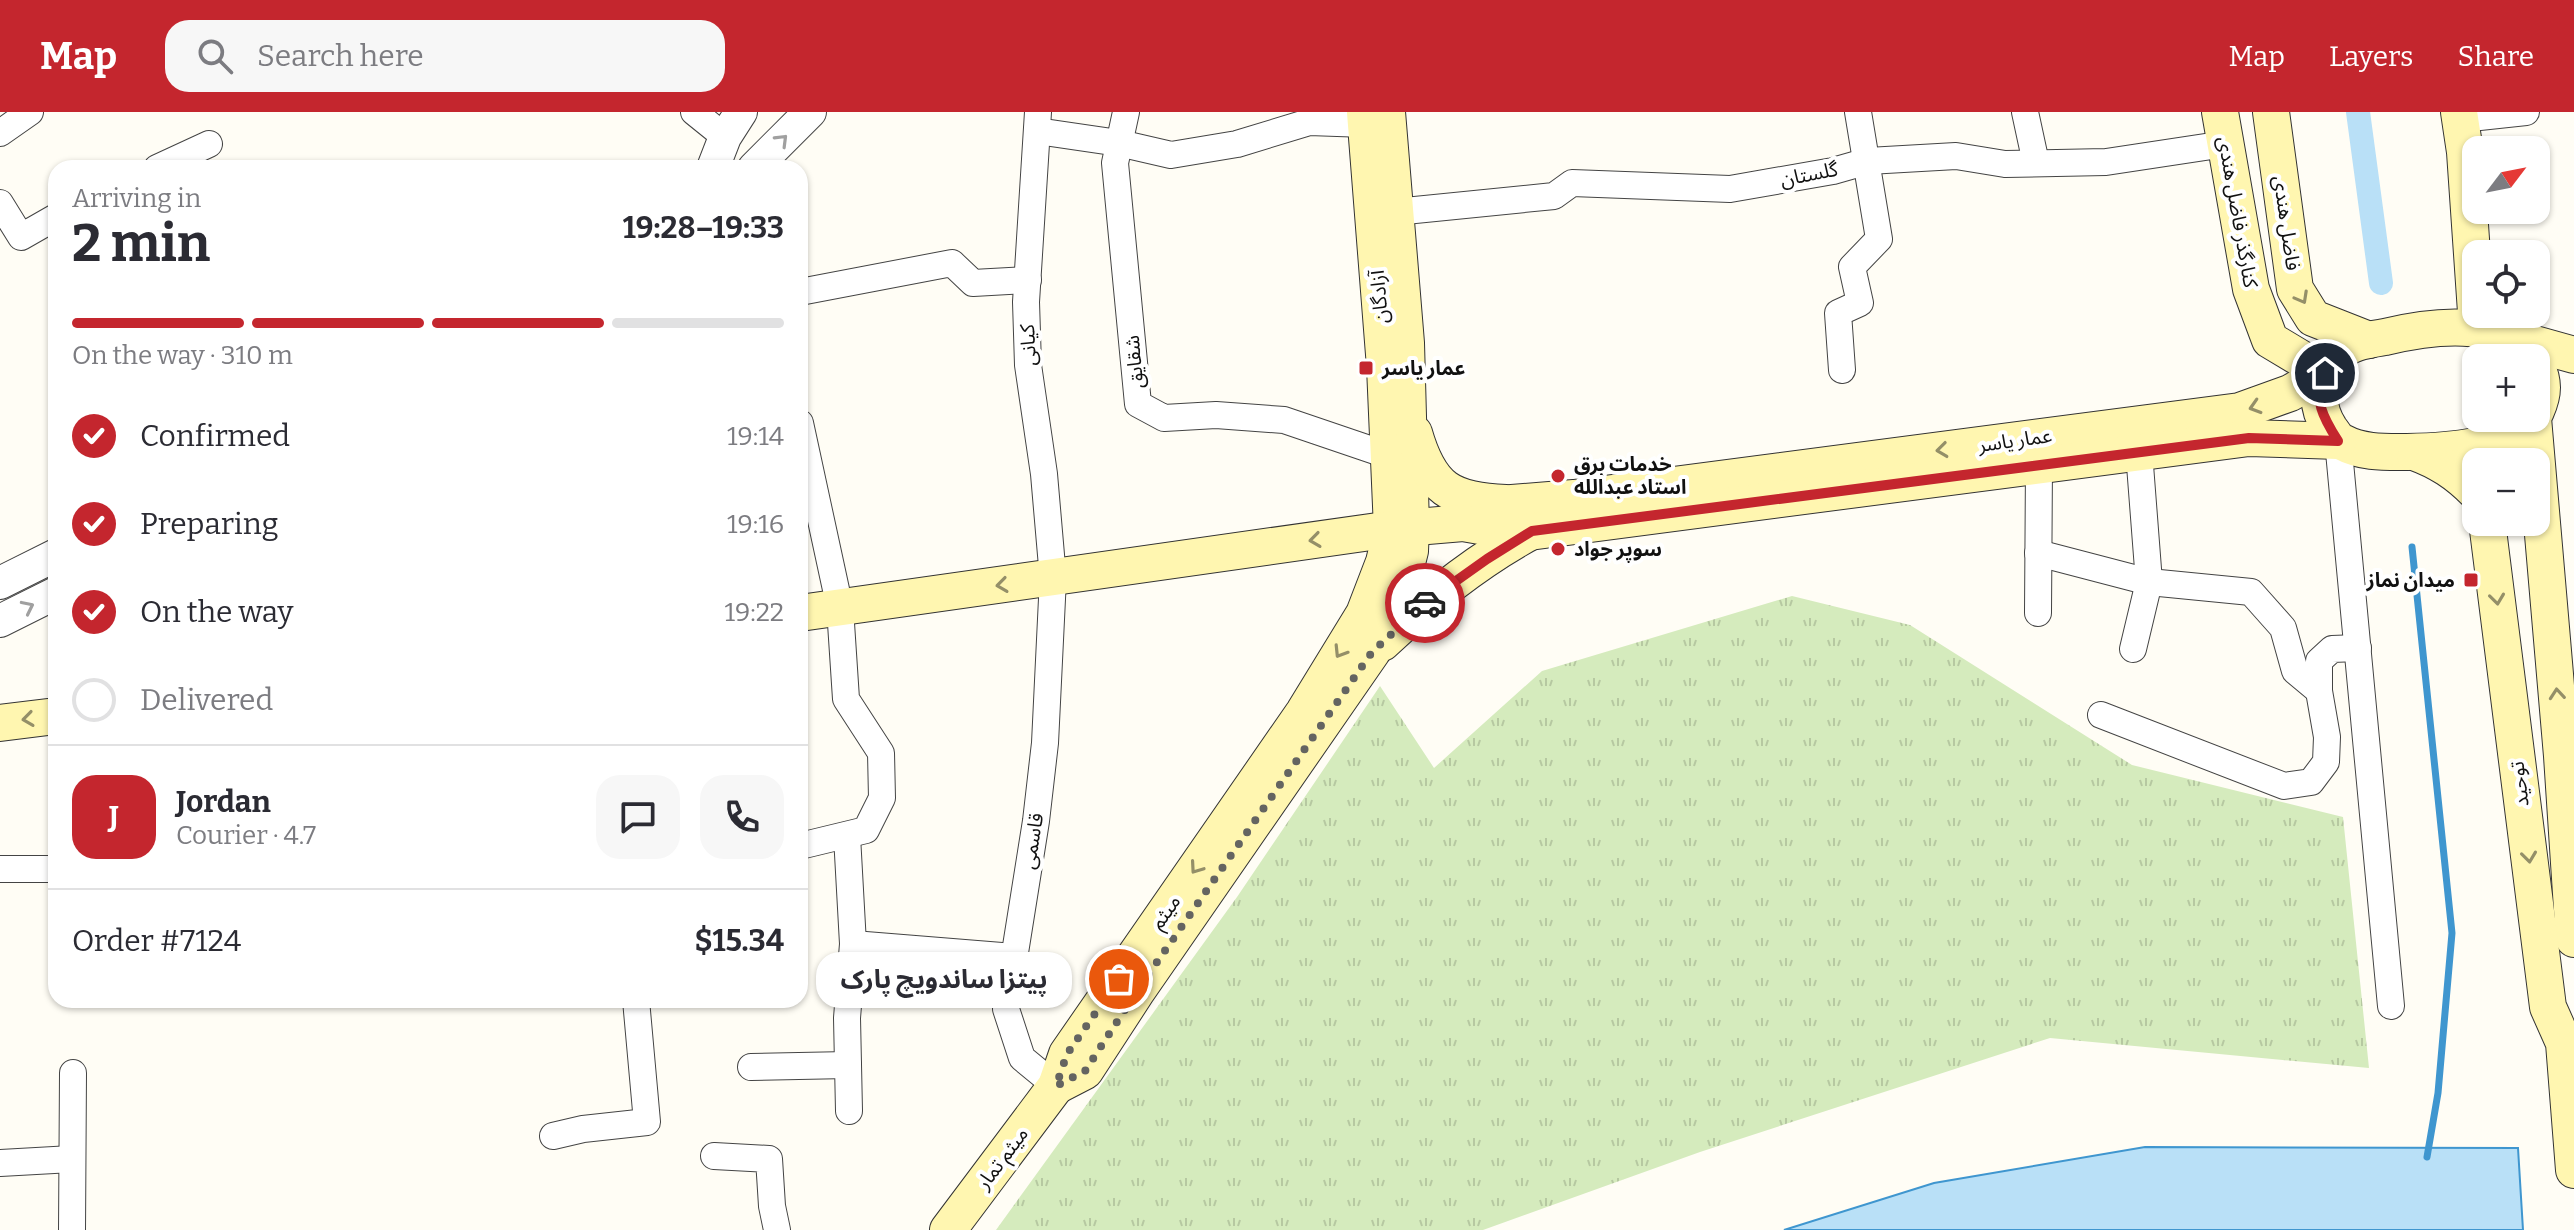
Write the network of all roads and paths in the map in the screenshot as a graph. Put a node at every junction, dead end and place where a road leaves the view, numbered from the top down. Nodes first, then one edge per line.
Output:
1 (30, 112) edge
2 (694, 112) edge
3 (810, 112) edge
4 (1126, 112) edge
5 (1858, 112) edge
6 (2025, 112) edge
7 (2271, 112) edge
8 (2526, 112) edge
9 (1373, 116) edge
10 (2460, 116) edge
11 (1038, 121) edge
12 (733, 125) edge
13 (2223, 128) edge
14 (0, 133) edge
15 (1119, 143) junction
16 (209, 144) dead end
17 (174, 160) edge
18 (717, 160) edge
19 (762, 160) edge
20 (1868, 161) junction
21 (2036, 163) junction
22 (0, 203) edge
23 (1395, 212) junction
24 (48, 222) edge
25 (2475, 240) edge
26 (1028, 280) junction
27 (808, 290) edge
28 (2462, 327) edge
29 (2493, 328) edge
30 (2498, 328) edge
31 (2369, 340) junction
32 (2522, 344) edge
33 (2574, 355) edge
34 (1842, 370) dead end
35 (2325, 373) junction
36 (2574, 396) edge
37 (2550, 408) edge
38 (1408, 413) junction
39 (2517, 432) edge
40 (2536, 432) edge
41 (2338, 441) junction
42 (2139, 452) junction
43 (2412, 452) junction
44 (1387, 455) junction
45 (808, 460) edge
46 (2039, 465) junction
47 (2462, 478) edge
48 (1522, 517) junction
49 (1402, 528) junction
50 (2489, 536) edge
51 (2038, 553) junction
52 (48, 559) edge
53 (1053, 578) junction
54 (2149, 582) junction
55 (0, 583) edge
56 (48, 597) edge
57 (840, 608) junction
58 (808, 612) edge
59 (2038, 613) dead end
60 (0, 621) edge
61 (2358, 648) junction
62 (2133, 649) dead end
63 (1372, 652) junction
64 (2319, 691) junction
65 (2101, 715) dead end
66 (48, 717) edge
67 (0, 723) edge
68 (847, 836) junction
69 (808, 844) edge
70 (0, 869) edge
71 (48, 869) edge
72 (2574, 939) edge
73 (853, 944) junction
74 (1014, 957) junction
75 (2391, 1006) dead end
76 (637, 1008) edge
77 (2569, 1032) edge
78 (848, 1065) junction
79 (751, 1067) dead end
80 (73, 1073) dead end
81 (1056, 1086) junction
82 (849, 1111) dead end
83 (553, 1136) dead end
84 (2572, 1155) edge
85 (714, 1156) dead end
86 (72, 1159) junction
87 (0, 1163) edge
88 (72, 1230) edge
89 (777, 1230) edge
90 (948, 1230) edge

1 - 14 street
2 - 12 street
19 -> 3 street
4 - 15 street, شقایق
5 - 20 street
6 - 21 street
7 -> 31 main road, فاضل هندی
8 - 10 street
9 - 15 street
9 - 23 main road, آزادگان
9 - 44 main road, آزادگان
10 - 25 main road
11 - 15 street
11 - 26 street, کیانی
12 - 18 street
13 - 21 street, گلستان
13 - 35 main road, کنارگذر فاضل هندی
15 - 44 street, شقایق
16 - 17 street
20 - 21 street, گلستان
20 - 23 street, گلستان
20 - 34 street
22 - 24 street
23 - 38 main road, آزادگان
26 - 27 street
26 - 53 street, کیانی
28 - 31 main road
29 - 32 main road
30 - 33 main road
31 - 35 main road
35 - 41 main road
35 -> 48 main road, عمار یاسر
36 - 37 main road
38 - 48 main road
38 - 49 main road, آزادگان
39 - 43 main road
72 -> 40 main road
41 - 42 main road, عمار یاسر
41 - 43 main road
41 - 61 street
42 - 46 main road, عمار یاسر
42 - 54 street
43 - 47 main road
44 - 49 main road, آزادگان
45 - 57 street
46 - 48 main road, عمار یاسر
46 - 51 street
48 - 49 main road, عمار یاسر
48 - 63 main road
49 -> 53 main road, عمار یاسر
49 - 63 main road, میثم
49 -> 81 main road, میثم
50 -> 77 main road, توحید
51 - 54 street
51 - 59 street
52 - 55 street
53 -> 57 main road, عمار یاسر
53 - 74 street, قاسمی
54 - 62 street
54 - 64 street
60 -> 56 street
57 - 58 main road, عمار یاسر
57 - 68 street
61 - 64 street
61 - 75 street
63 - 81 main road, میثم
64 - 65 street
66 -> 67 main road
68 - 69 street
68 - 73 street
70 - 71 street
73 - 74 street
73 - 78 street
74 - 81 street, قاسمی
76 - 83 street
77 - 84 main road, توحید
78 - 79 street
78 - 82 street
80 - 86 street
81 - 90 main road, میثم تمار
85 - 89 street
86 - 87 street
86 - 88 street

